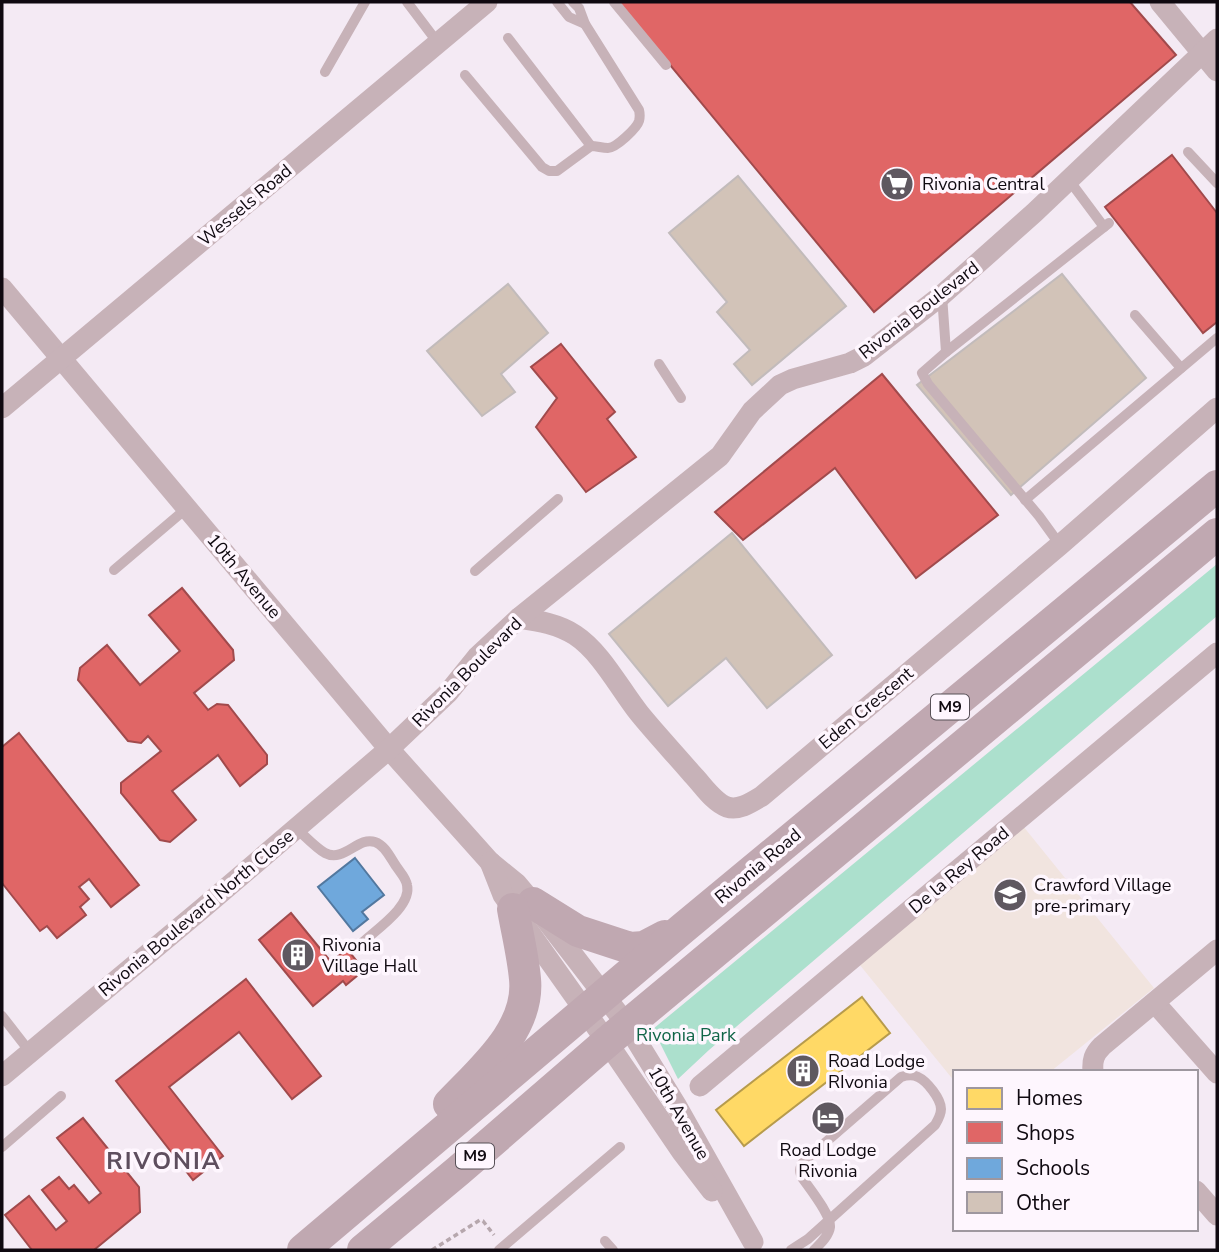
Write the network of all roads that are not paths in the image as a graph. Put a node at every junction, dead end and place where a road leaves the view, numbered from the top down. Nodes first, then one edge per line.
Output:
1 (365, 2) edge
2 (408, 2) edge
3 (487, 2) edge
4 (557, 2) edge
5 (573, 2) edge
6 (614, 2) edge
7 (1160, 2) edge
8 (585, 24) junction
9 (508, 38) dead end
10 (438, 43) junction
11 (1210, 46) edge
12 (666, 65) dead end
13 (1217, 71) edge
14 (325, 72) dead end
15 (465, 75) dead end
16 (591, 146) junction
17 (1188, 152) dead end
18 (1069, 180) junction
19 (1217, 183) edge
20 (2, 288) edge
21 (942, 295) junction
22 (1135, 315) dead end
23 (1217, 338) edge
24 (946, 352) junction
25 (61, 358) junction
26 (659, 364) dead end
27 (1181, 368) junction
28 (681, 398) dead end
29 (2, 408) edge
30 (1217, 408) edge
31 (1217, 486) edge
32 (558, 499) dead end
33 (1025, 500) junction
34 (187, 508) junction
35 (1217, 534) edge
36 (1060, 545) junction
37 (114, 570) dead end
38 (475, 571) dead end
39 (519, 618) junction
40 (1217, 653) edge
41 (389, 749) junction
42 (296, 828) junction
43 (523, 906) junction
44 (682, 929) junction
45 (363, 942) dead end
46 (1217, 950) edge
47 (595, 1002) junction
48 (1155, 1003) junction
49 (2, 1016) edge
50 (617, 1033) junction
51 (30, 1052) junction
52 (1093, 1070) edge
53 (1217, 1073) edge
54 (2, 1076) edge
55 (700, 1086) dead end
56 (61, 1096) dead end
57 (2, 1147) edge
58 (620, 1147) dead end
59 (1198, 1193) edge
60 (359, 1204) junction
61 (1217, 1215) edge
62 (829, 1219) junction
63 (605, 1241) dead end
64 (756, 1246) edge
65 (501, 1248) edge
66 (303, 1250) edge
67 (363, 1250) edge
68 (613, 1250) edge
69 (791, 1250) edge
70 (814, 1250) edge

1 - 14 lane
2 - 10 lane
3 - 10 street, Wessels Road
4 - 8 lane
5 - 8 lane
6 - 12 lane
7 - 11 street
8 - 16 lane
9 - 16 lane
10 - 25 street, Wessels Road
11 - 13 street
11 - 18 street, Rivonia Boulevard
15 - 16 lane
17 - 19 lane
18 - 21 street, Rivonia Boulevard
18 - 24 lane
20 - 25 street, 10th Avenue
21 - 24 lane
21 - 39 street, Rivonia Boulevard
22 - 27 lane
23 - 27 lane
24 - 33 lane
25 - 29 street, Wessels Road
25 - 34 street, 10th Avenue
26 - 28 lane
27 - 33 lane
30 - 36 street, Eden Crescent
31 - 44 main road, Rivonia Road / M9
32 - 38 lane
33 - 36 lane
34 - 37 lane
34 - 41 street, 10th Avenue
35 - 50 main road, M9
36 - 39 street, Eden Crescent
39 - 41 street, Rivonia Boulevard
40 - 55 street, De la Rey Road
41 - 42 street, Rivonia Boulevard North Close
41 - 43 street, 10th Avenue
42 - 45 lane
42 - 51 street, Rivonia Boulevard North Close
43 - 44 main road
43 - 47 street, 10th Avenue
43 - 60 main road
44 - 47 main road, Rivonia Road / M9
46 - 48 street
47 - 50 street, 10th Avenue
47 - 60 main road, Rivonia Road / M9
48 - 52 street
48 - 53 street
49 - 51 lane
50 - 64 street, 10th Avenue
50 - 67 main road, M9
51 - 54 street, Rivonia Boulevard North Close
56 - 57 lane
58 - 65 lane
59 - 61 street
60 - 66 main road, Rivonia Road / M9
62 - 62 lane
62 - 69 lane
62 - 70 lane
63 - 68 lane

